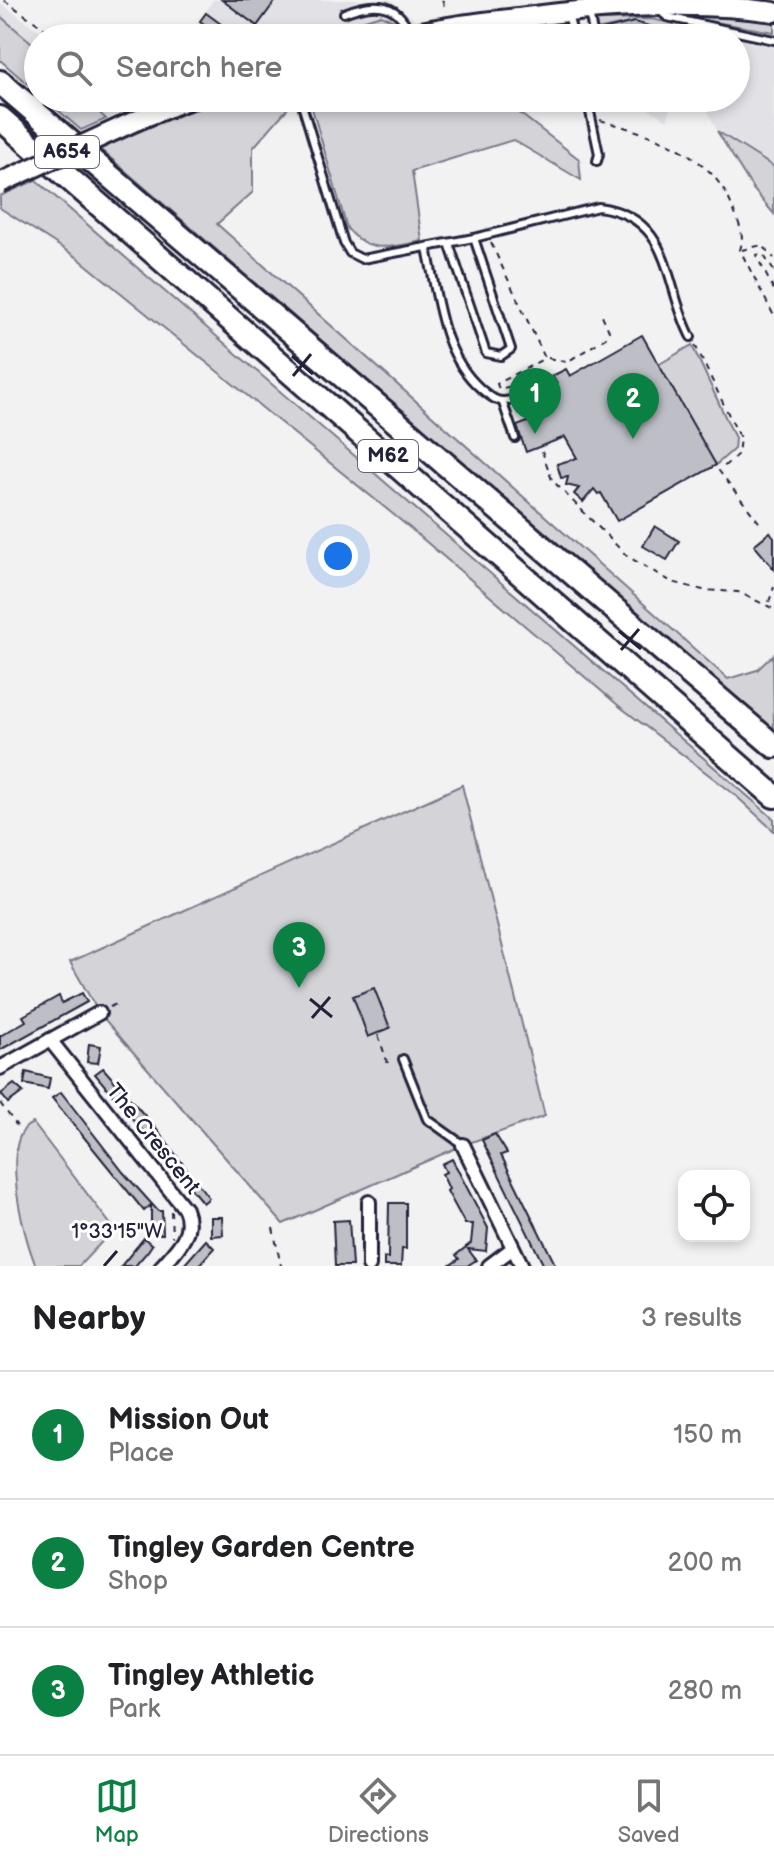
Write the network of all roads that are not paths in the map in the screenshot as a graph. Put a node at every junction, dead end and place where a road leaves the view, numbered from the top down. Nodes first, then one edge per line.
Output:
1 (752, 3) edge
2 (654, 4) junction
3 (589, 9) junction
4 (568, 11) junction
5 (774, 12) edge
6 (344, 13) dead end
7 (402, 24) edge
8 (499, 24) edge
9 (571, 24) edge
10 (592, 24) edge
11 (699, 24) edge
12 (750, 35) edge
13 (774, 40) edge
14 (0, 82) edge
15 (24, 103) edge
16 (35, 112) edge
17 (157, 112) edge
18 (304, 112) edge
19 (590, 112) edge
20 (0, 118) edge
21 (597, 161) dead end
22 (0, 183) edge
23 (474, 238) junction
24 (449, 243) junction
25 (427, 248) junction
26 (691, 337) road end
27 (514, 399) road end
28 (503, 403) junction
29 (515, 438) dead end
30 (774, 746) edge
31 (774, 796) edge
32 (99, 1013) dead end
33 (50, 1040) junction
34 (403, 1059) dead end
35 (0, 1068) edge
36 (463, 1145) joint
37 (369, 1202) dead end
38 (513, 1248) junction
39 (162, 1266) edge
40 (369, 1266) edge
41 (489, 1266) edge
42 (522, 1266) edge

1 - 2 main road
1 - 5 main road
2 - 3 main road
2 - 11 lane
3 - 4 main road
3 - 10 lane
4 - 8 main road
4 - 9 lane
6 - 7 lane
12 - 13 lane
14 - 15 highway, M62
16 - 30 highway, M62
17 - 22 main road, A654, bridge
18 - 25 lane
19 - 21 lane
20 - 31 highway, M62
23 - 24 lane
23 - 24 lane
23 - 26 lane
24 - 25 lane
25 - 28 lane
27 - 28 lane
28 - 29 lane
32 - 33 street
33 - 35 street
33 - 39 street, The Crescent
34 - 36 lane
36 - 38 street
37 - 40 street
38 - 41 street
38 - 42 street

